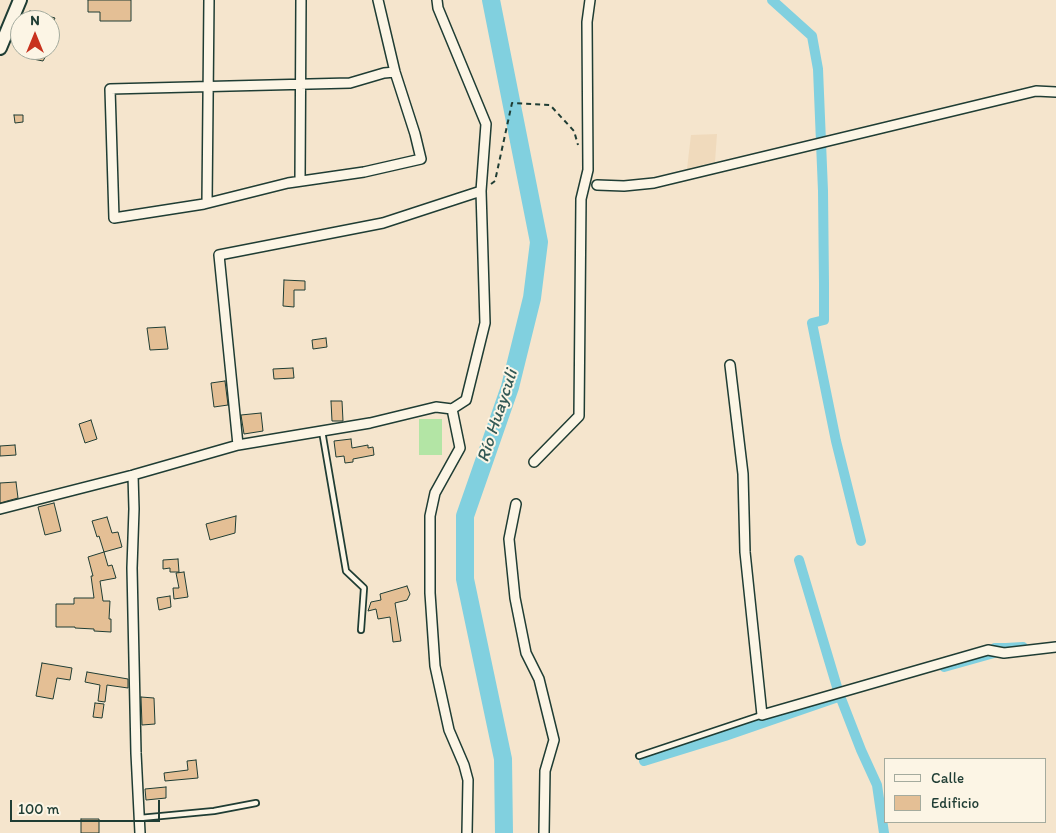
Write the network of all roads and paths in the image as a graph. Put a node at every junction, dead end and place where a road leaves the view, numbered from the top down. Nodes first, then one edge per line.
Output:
1 (20, 0) edge
2 (209, 0) edge
3 (301, 0) edge
4 (378, 0) edge
5 (437, 0) edge
6 (590, 0) edge
7 (0, 48) edge
8 (395, 72) junction
9 (301, 85) junction
10 (209, 87) junction
11 (1056, 92) edge
12 (578, 147) dead end
13 (300, 181) junction
14 (597, 185) dead end
15 (481, 191) junction
16 (207, 203) junction
17 (730, 365) dead end
18 (452, 409) junction
19 (322, 431) junction
20 (238, 446) junction
21 (534, 462) dead end
22 (133, 475) junction
23 (516, 504) dead end
24 (0, 509) edge
25 (361, 630) dead end
26 (1056, 647) edge
27 (762, 715) junction
28 (639, 756) dead end
29 (256, 803) dead end
30 (140, 818) junction
31 (140, 833) edge
32 (467, 833) edge
33 (544, 833) edge

1 - 7 main road
2 - 10 street
3 - 9 street
4 - 8 street
5 - 15 street
6 - 21 street
8 - 9 street
8 - 13 street
9 - 10 street
9 - 13 street
10 - 16 street
10 - 16 street
11 - 14 street
12 - 15 path
13 - 16 street
15 - 18 street
15 - 20 street
17 - 27 street
18 - 19 street
18 - 32 street
19 - 20 street
19 - 25 lane
20 - 22 street
22 - 24 street
22 - 30 street
23 - 33 street
26 - 27 street
27 - 28 lane
29 - 30 lane
30 - 31 street

